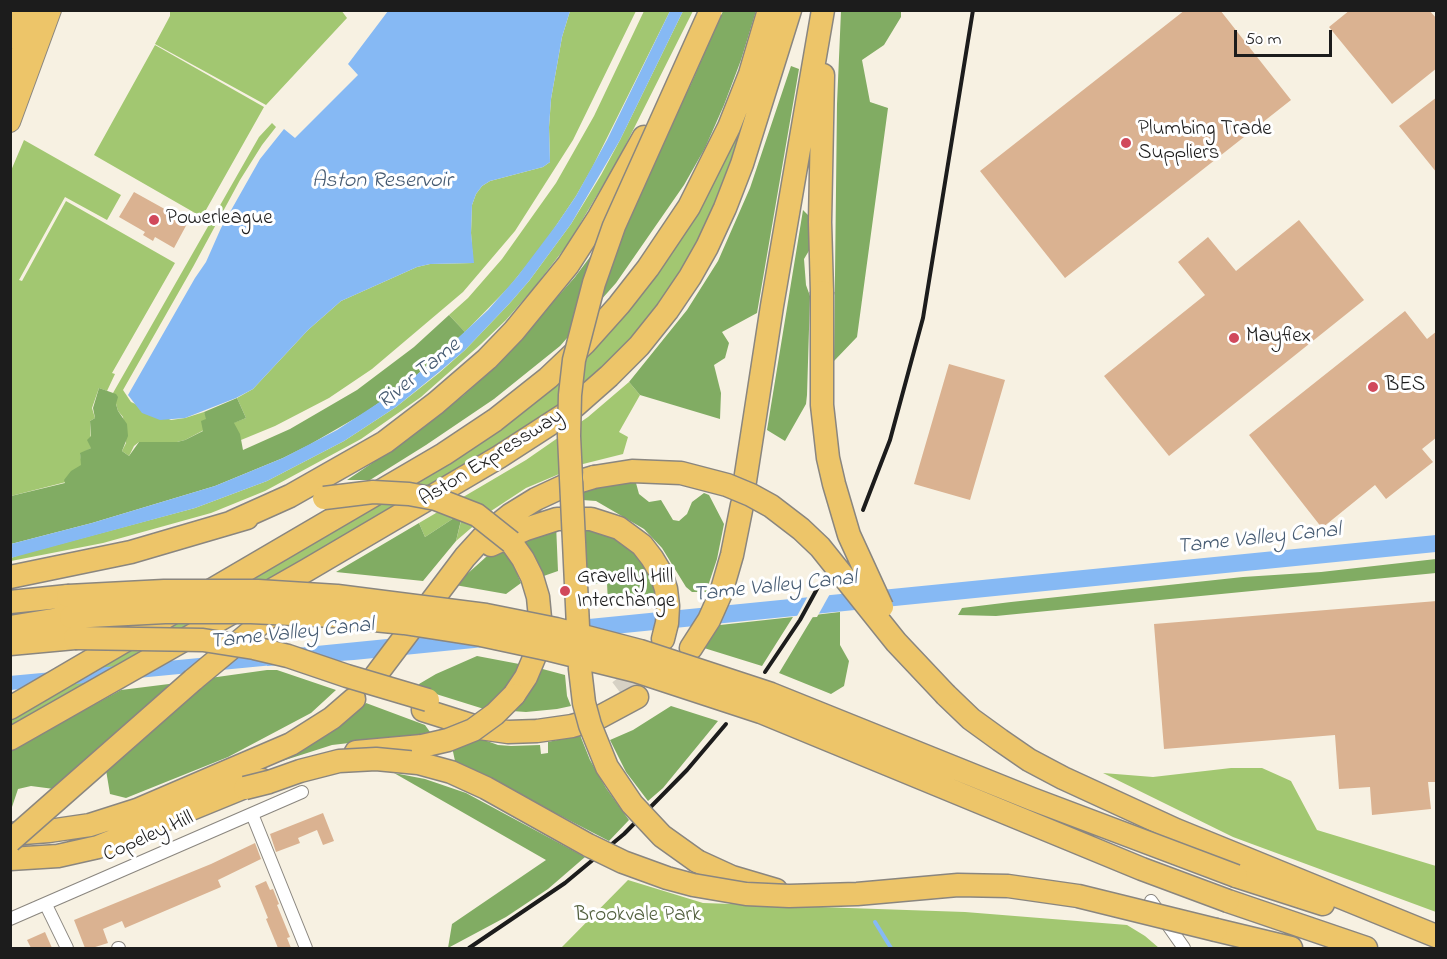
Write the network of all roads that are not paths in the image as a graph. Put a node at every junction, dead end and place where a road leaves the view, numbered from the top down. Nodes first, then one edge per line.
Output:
1 (21, 10) edge
2 (41, 10) edge
3 (51, 10) edge
4 (710, 10) edge
5 (769, 10) edge
6 (790, 10) edge
7 (824, 10) edge
8 (10, 38) edge
9 (10, 82) edge
10 (10, 122) edge
11 (746, 481) dead end
12 (742, 505) dead end
13 (417, 506) junction
14 (232, 522) junction
15 (465, 557) junction
16 (10, 577) edge
17 (10, 602) edge
18 (10, 627) edge
19 (663, 639) tunnel mouth
20 (10, 644) edge
21 (691, 648) dead end
22 (380, 670) dead end
23 (946, 695) junction
24 (621, 698) tunnel mouth
25 (354, 699) dead end
26 (12, 702) edge
27 (10, 739) edge
28 (245, 788) junction
29 (302, 792) dead end
30 (252, 814) junction
31 (10, 834) edge
32 (10, 841) edge
33 (10, 859) edge
34 (1240, 867) junction
35 (810, 896) junction
36 (1151, 901) dead end
37 (46, 905) junction
38 (10, 918) edge
39 (1437, 936) edge
40 (1437, 941) edge
41 (67, 948) edge
42 (306, 948) edge
43 (1184, 948) edge
44 (1291, 948) edge
45 (1366, 948) edge

1 - 8 main road
2 - 9 main road
3 - 10 main road
4 - 14 highway, bridge
4 - 35 highway, bridge
5 - 26 highway, Aston Expressway, bridge
6 - 13 highway, Aston Expressway
7 - 11 highway
7 - 23 highway, bridge
12 - 21 highway
13 - 27 highway, Aston Expressway
13 - 32 highway, bridge
14 - 16 highway
14 - 28 highway, bridge
15 - 19 highway
15 - 22 highway
15 - 23 highway, bridge
17 - 34 highway, bridge
18 - 45 highway, bridge
20 - 24 highway, bridge
23 - 34 highway
25 - 31 highway
28 - 33 highway
28 - 35 highway, bridge
29 - 30 street, Copeley Hill
30 - 37 street, Copeley Hill
30 - 42 street
34 - 39 highway
34 - 40 highway
35 - 44 highway, bridge
36 - 43 street
37 - 38 street, Copeley Hill
37 - 41 street

